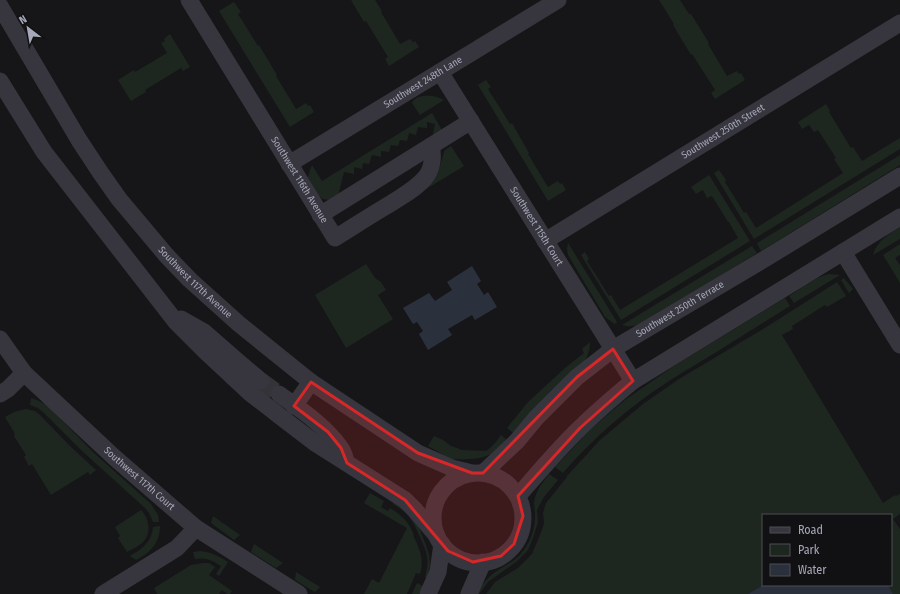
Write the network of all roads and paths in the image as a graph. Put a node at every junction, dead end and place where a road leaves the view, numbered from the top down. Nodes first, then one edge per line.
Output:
1 (189, 0) edge
2 (558, 0) edge
3 (0, 6) edge
4 (900, 23) edge
5 (440, 72) junction
6 (0, 81) edge
7 (471, 121) junction
8 (431, 146) junction
9 (289, 164) junction
10 (900, 176) edge
11 (320, 215) junction
12 (900, 217) edge
13 (545, 241) junction
14 (843, 252) junction
15 (168, 313) junction
16 (0, 339) edge
17 (900, 345) edge
18 (613, 349) junction
19 (24, 373) junction
20 (261, 381) tunnel mouth
21 (633, 381) junction
22 (311, 382) junction
23 (0, 394) edge
24 (278, 394) tunnel mouth
25 (294, 406) junction
26 (347, 463) junction
27 (478, 473) junction
28 (518, 496) junction
29 (196, 528) junction
30 (439, 540) junction
31 (483, 562) junction
32 (103, 594) edge
33 (299, 594) edge
34 (428, 594) edge
35 (469, 594) edge

1 - 9 street, Southwest 116th Avenue
2 - 5 street, Southwest 248th Lane
3 - 22 street, Southwest 117th Avenue
4 - 13 street, Southwest 250th Street
5 - 7 street, Southwest 115th Court
5 - 9 street, Southwest 248th Lane
6 - 15 street
7 - 8 street
7 - 13 street, Southwest 115th Court
8 - 11 street
8 - 11 street, Southwest 116th Avenue
9 - 11 street, Southwest 116th Avenue
10 - 18 street, Southwest 250th Terrace
12 - 14 street
13 - 18 street, Southwest 115th Court
14 - 17 street
14 - 21 street
15 - 20 street
15 - 26 street
16 - 19 street, Southwest 117th Court
18 - 21 street, Southwest 115th Court
18 - 27 street, Southwest 250th Terrace
19 - 23 street
19 - 29 street, Southwest 117th Court
21 - 28 street
22 - 25 street
22 - 27 street, Southwest 117th Avenue
24 - 25 street
25 - 26 street
26 - 30 street
27 - 28 street
27 - 30 street
28 - 31 street
29 - 32 street
29 - 33 street, Southwest 117th Court
30 - 31 street
30 - 34 street
31 - 35 street

